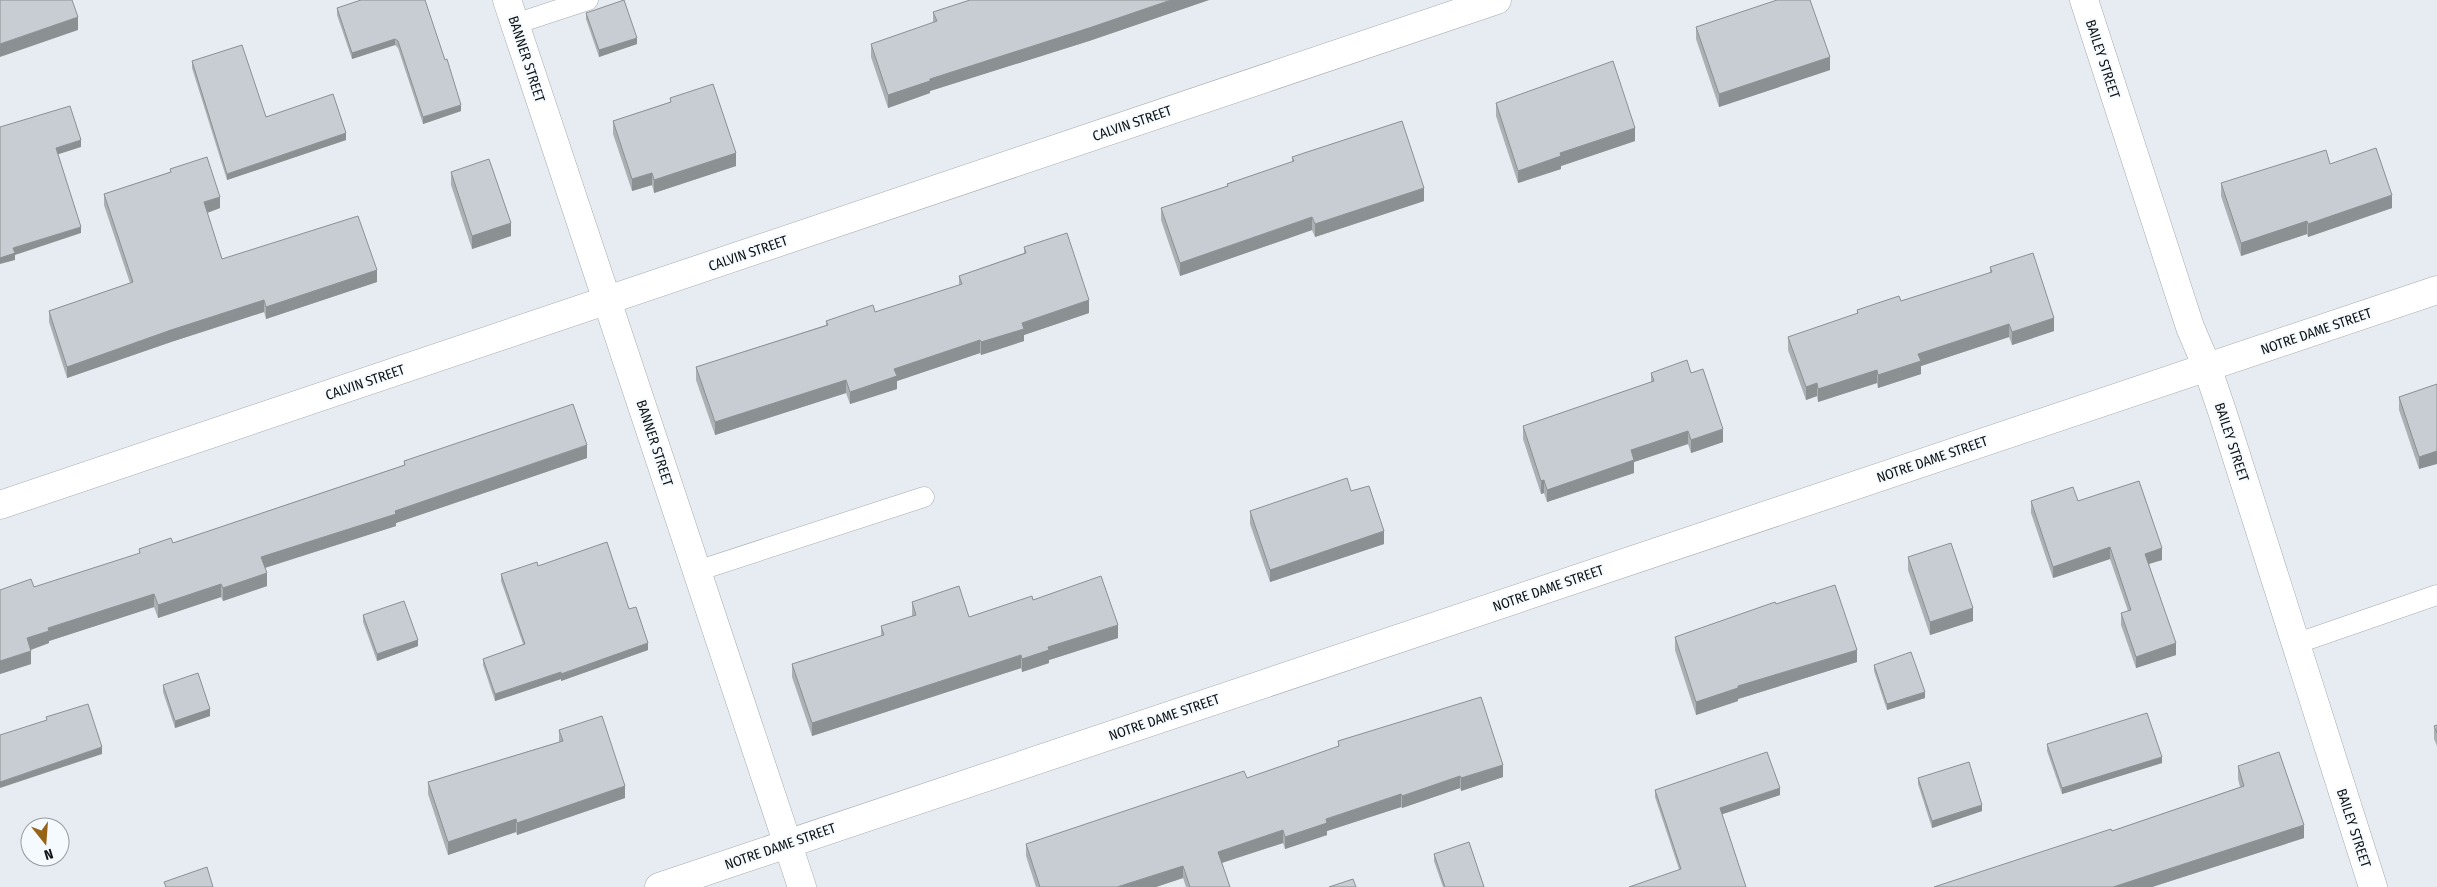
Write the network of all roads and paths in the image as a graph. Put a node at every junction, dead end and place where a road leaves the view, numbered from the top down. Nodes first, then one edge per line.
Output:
1 (588, 0) edge
2 (1497, 0) edge
3 (2084, 0) edge
4 (511, 12) edge
5 (2437, 290) edge
6 (608, 301) junction
7 (2207, 367) junction
8 (924, 497) dead end
9 (0, 505) edge
10 (697, 571) junction
11 (2437, 595) edge
12 (2295, 644) junction
13 (787, 844) junction
14 (659, 887) edge
15 (802, 887) edge
16 (2373, 887) edge

1 - 4 lane
2 - 6 street, CALVIN STREET
3 - 7 street, BAILEY STREET
4 - 6 street, BANNER STREET
5 - 7 street, NOTRE DAME STREET
6 - 9 street, CALVIN STREET
6 - 10 street, BANNER STREET
7 - 12 street, BAILEY STREET
7 - 13 street, NOTRE DAME STREET
8 - 10 lane
10 - 13 street, BANNER STREET
11 - 12 lane
12 - 16 street, BAILEY STREET
13 - 14 street, NOTRE DAME STREET
13 - 15 street, BANNER STREET

